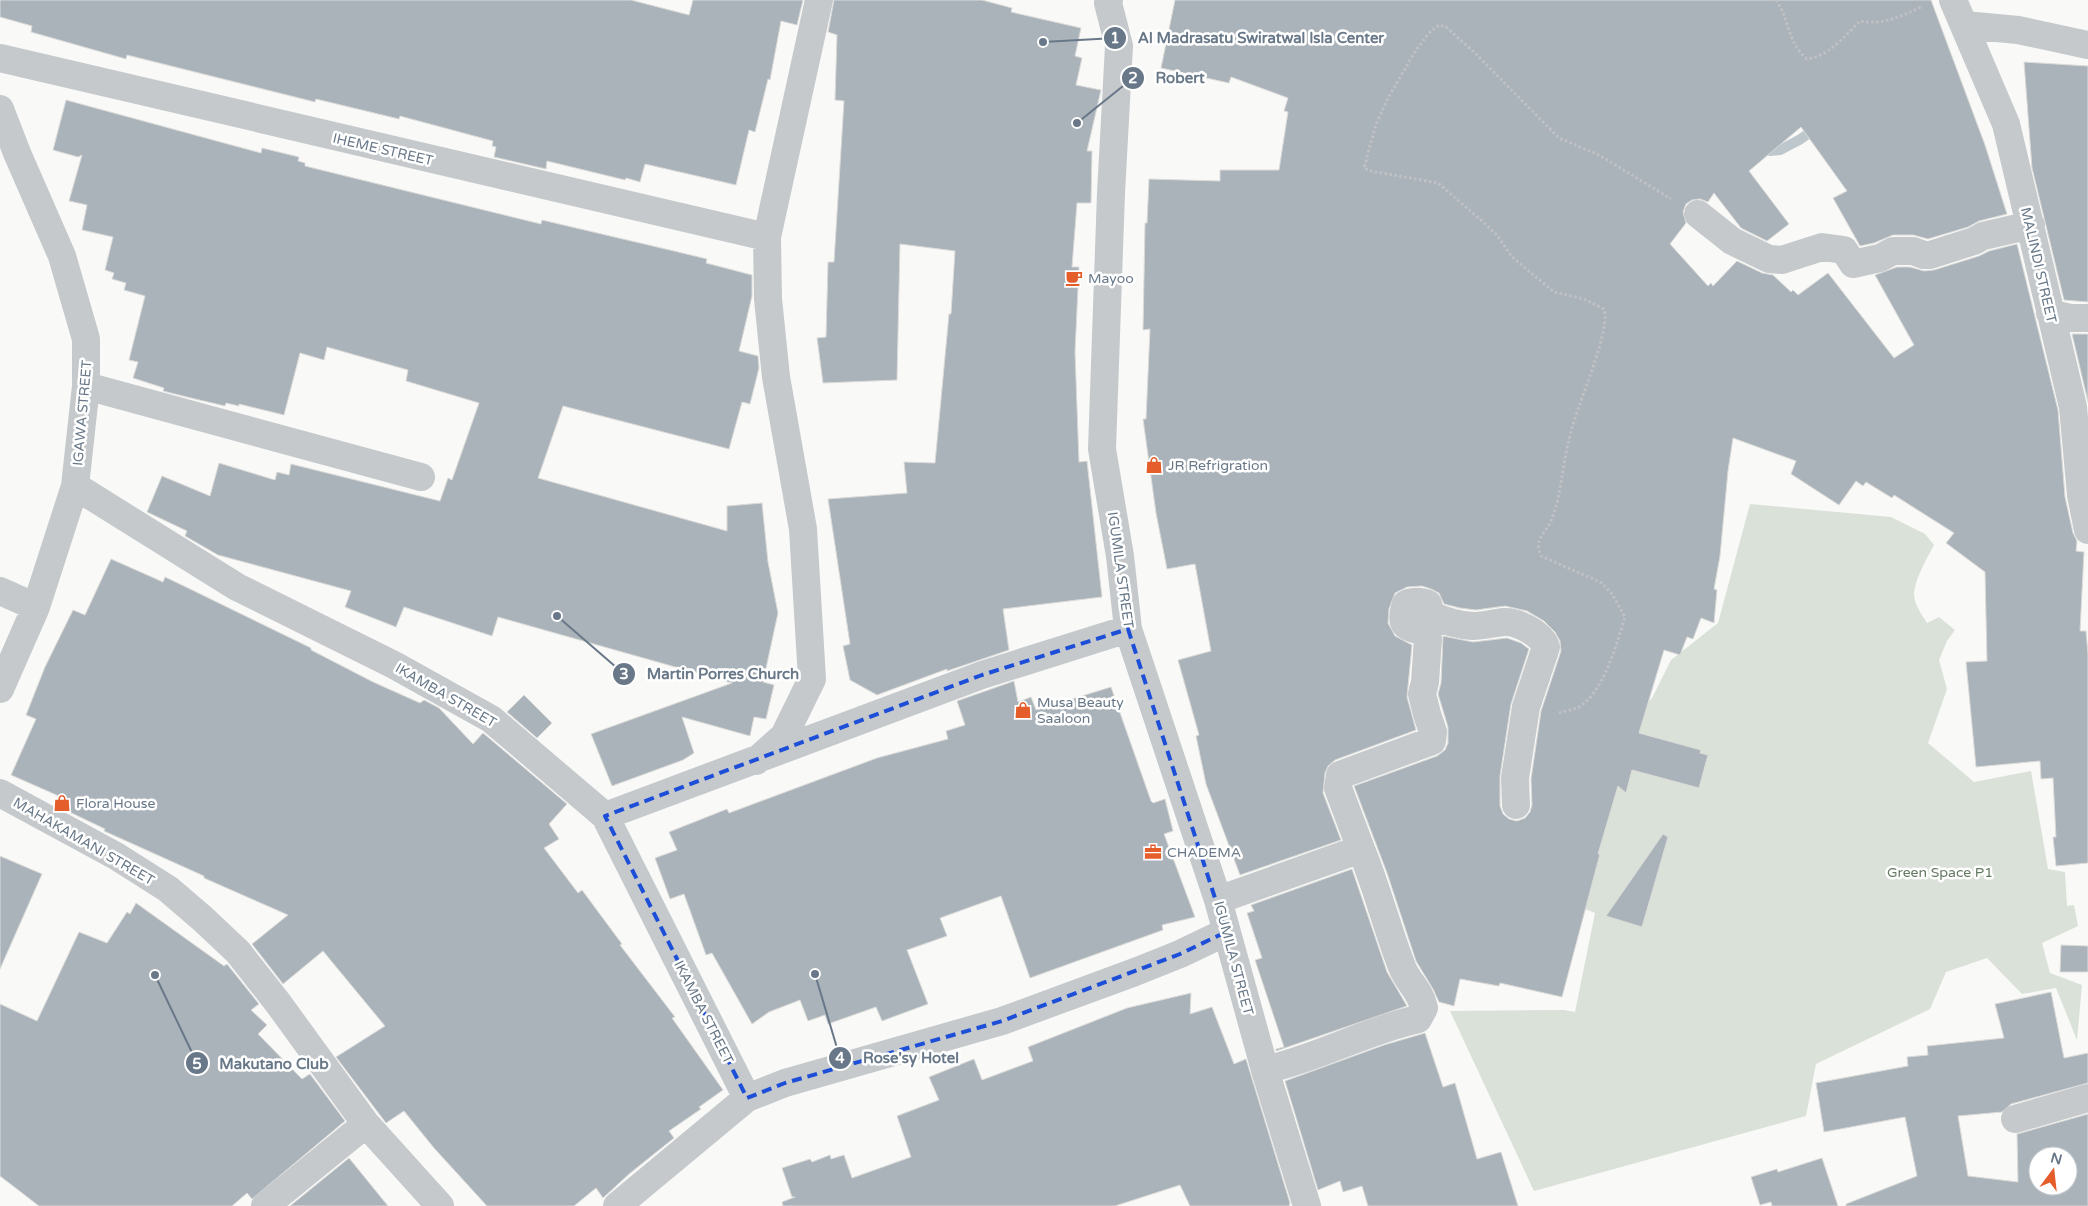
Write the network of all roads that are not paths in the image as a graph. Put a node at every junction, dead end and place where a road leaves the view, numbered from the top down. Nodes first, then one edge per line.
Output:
1 (819, 0) edge
2 (1106, 1) edge
3 (1958, 11) edge
4 (2088, 45) edge
5 (0, 58) edge
6 (0, 109) edge
7 (1698, 214) road end
8 (2031, 225) junction
9 (767, 237) junction
10 (2050, 313) junction
11 (2088, 318) edge
12 (86, 386) junction
13 (2081, 407) edge
14 (421, 477) dead end
15 (75, 486) junction
16 (2088, 530) edge
17 (0, 591) edge
18 (36, 607) junction
19 (1128, 629) junction
20 (0, 689) edge
21 (756, 761) junction
22 (0, 793) edge
23 (1516, 805) dead end
24 (605, 816) junction
25 (1361, 849) junction
26 (1218, 900) junction
27 (1226, 932) junction
28 (1265, 1070) junction
29 (747, 1098) junction
30 (2088, 1098) edge
31 (2016, 1118) dead end
32 (366, 1124) junction
33 (265, 1206) edge
34 (440, 1206) edge
35 (617, 1206) edge
36 (1307, 1206) edge

1 - 9 street
2 - 19 street, IGUMILA STREET
3 - 4 street
3 - 8 street, MALINDI STREET
5 - 9 street, IHEME STREET
6 - 12 street, IGAWA STREET
7 - 8 street
8 - 10 street, MALINDI STREET
9 - 21 street
10 - 11 street
10 - 13 street, MALINDI STREET
12 - 14 street
12 - 15 street, IGAWA STREET
13 - 16 street, MALINDI STREET
15 - 18 street, IGAWA STREET
15 - 24 street, IKAMBA STREET
17 - 18 street
18 - 20 street, IGAWA STREET
19 - 21 street
19 - 26 street, IGUMILA STREET
21 - 24 street
22 - 32 street, MAHAKAMANI STREET
23 - 25 street
24 - 29 street, IKAMBA STREET
25 - 26 street
25 - 28 street
26 - 27 street, IGUMILA STREET
27 - 28 street, IGUMILA STREET
27 - 29 street
28 - 36 street, IGUMILA STREET
29 - 35 street
30 - 31 street
32 - 33 street
32 - 34 street, MAHAKAMANI STREET

